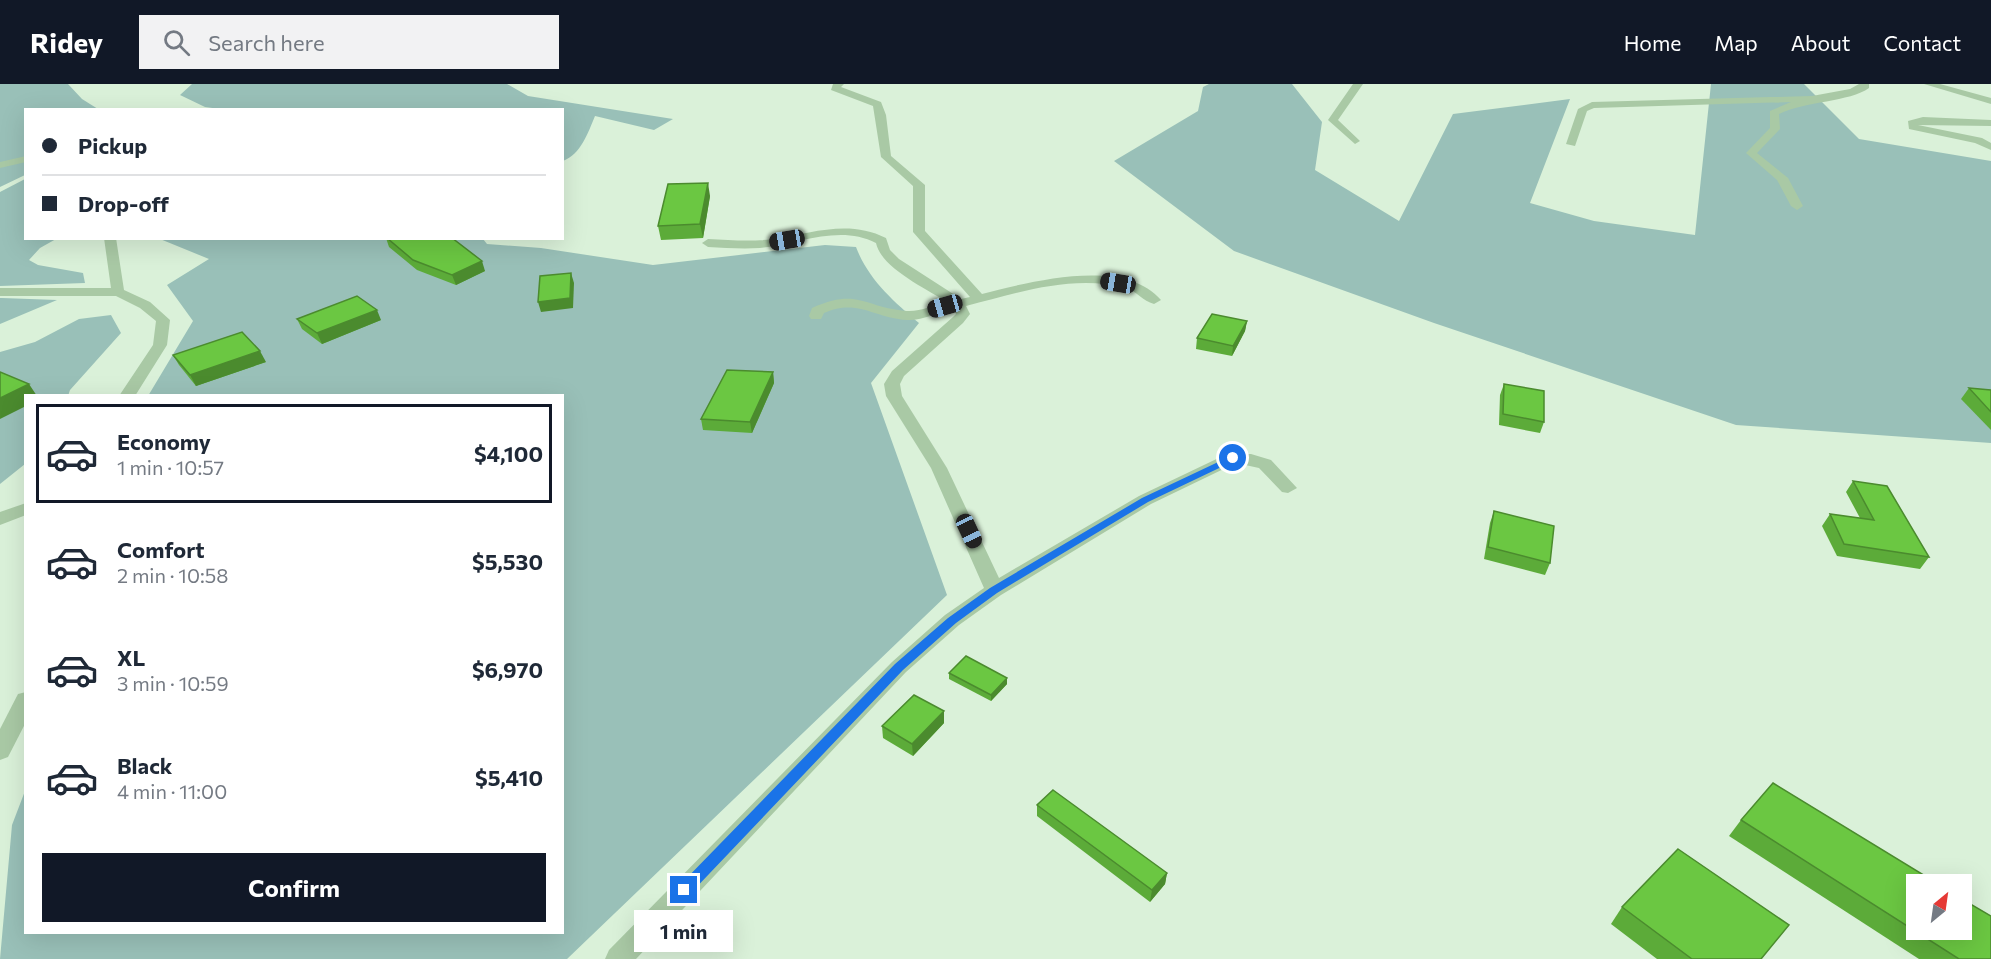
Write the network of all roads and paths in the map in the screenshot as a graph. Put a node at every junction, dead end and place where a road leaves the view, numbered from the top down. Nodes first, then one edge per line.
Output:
1 (839, 84) edge
2 (1358, 84) edge
3 (1864, 84) edge
4 (1929, 84) edge
5 (1808, 98) junction
6 (1991, 101) edge
7 (1991, 123) edge
8 (1355, 141) dead end
9 (1571, 144) dead end
10 (1991, 147) edge
11 (24, 159) edge
12 (0, 165) edge
13 (1797, 206) dead end
14 (110, 240) edge
15 (708, 243) dead end
16 (0, 292) edge
17 (118, 292) junction
18 (978, 297) junction
19 (1154, 300) dead end
20 (958, 303) junction
21 (816, 316) dead end
22 (128, 394) edge
23 (1288, 488) dead end
24 (24, 509) edge
25 (0, 519) edge
26 (994, 590) junction
27 (24, 704) edge
28 (0, 751) edge
29 (618, 959) edge

1 - 18 street
2 - 8 street
3 - 5 street
4 - 6 street
5 - 9 street
5 - 13 street
7 - 10 street
11 - 12 street
14 - 17 street
15 - 20 street
16 - 17 street
17 - 22 street
18 - 19 street
18 - 20 street
20 - 21 street
20 - 26 street
23 - 26 street
24 - 25 street
26 - 29 street
27 - 28 street

